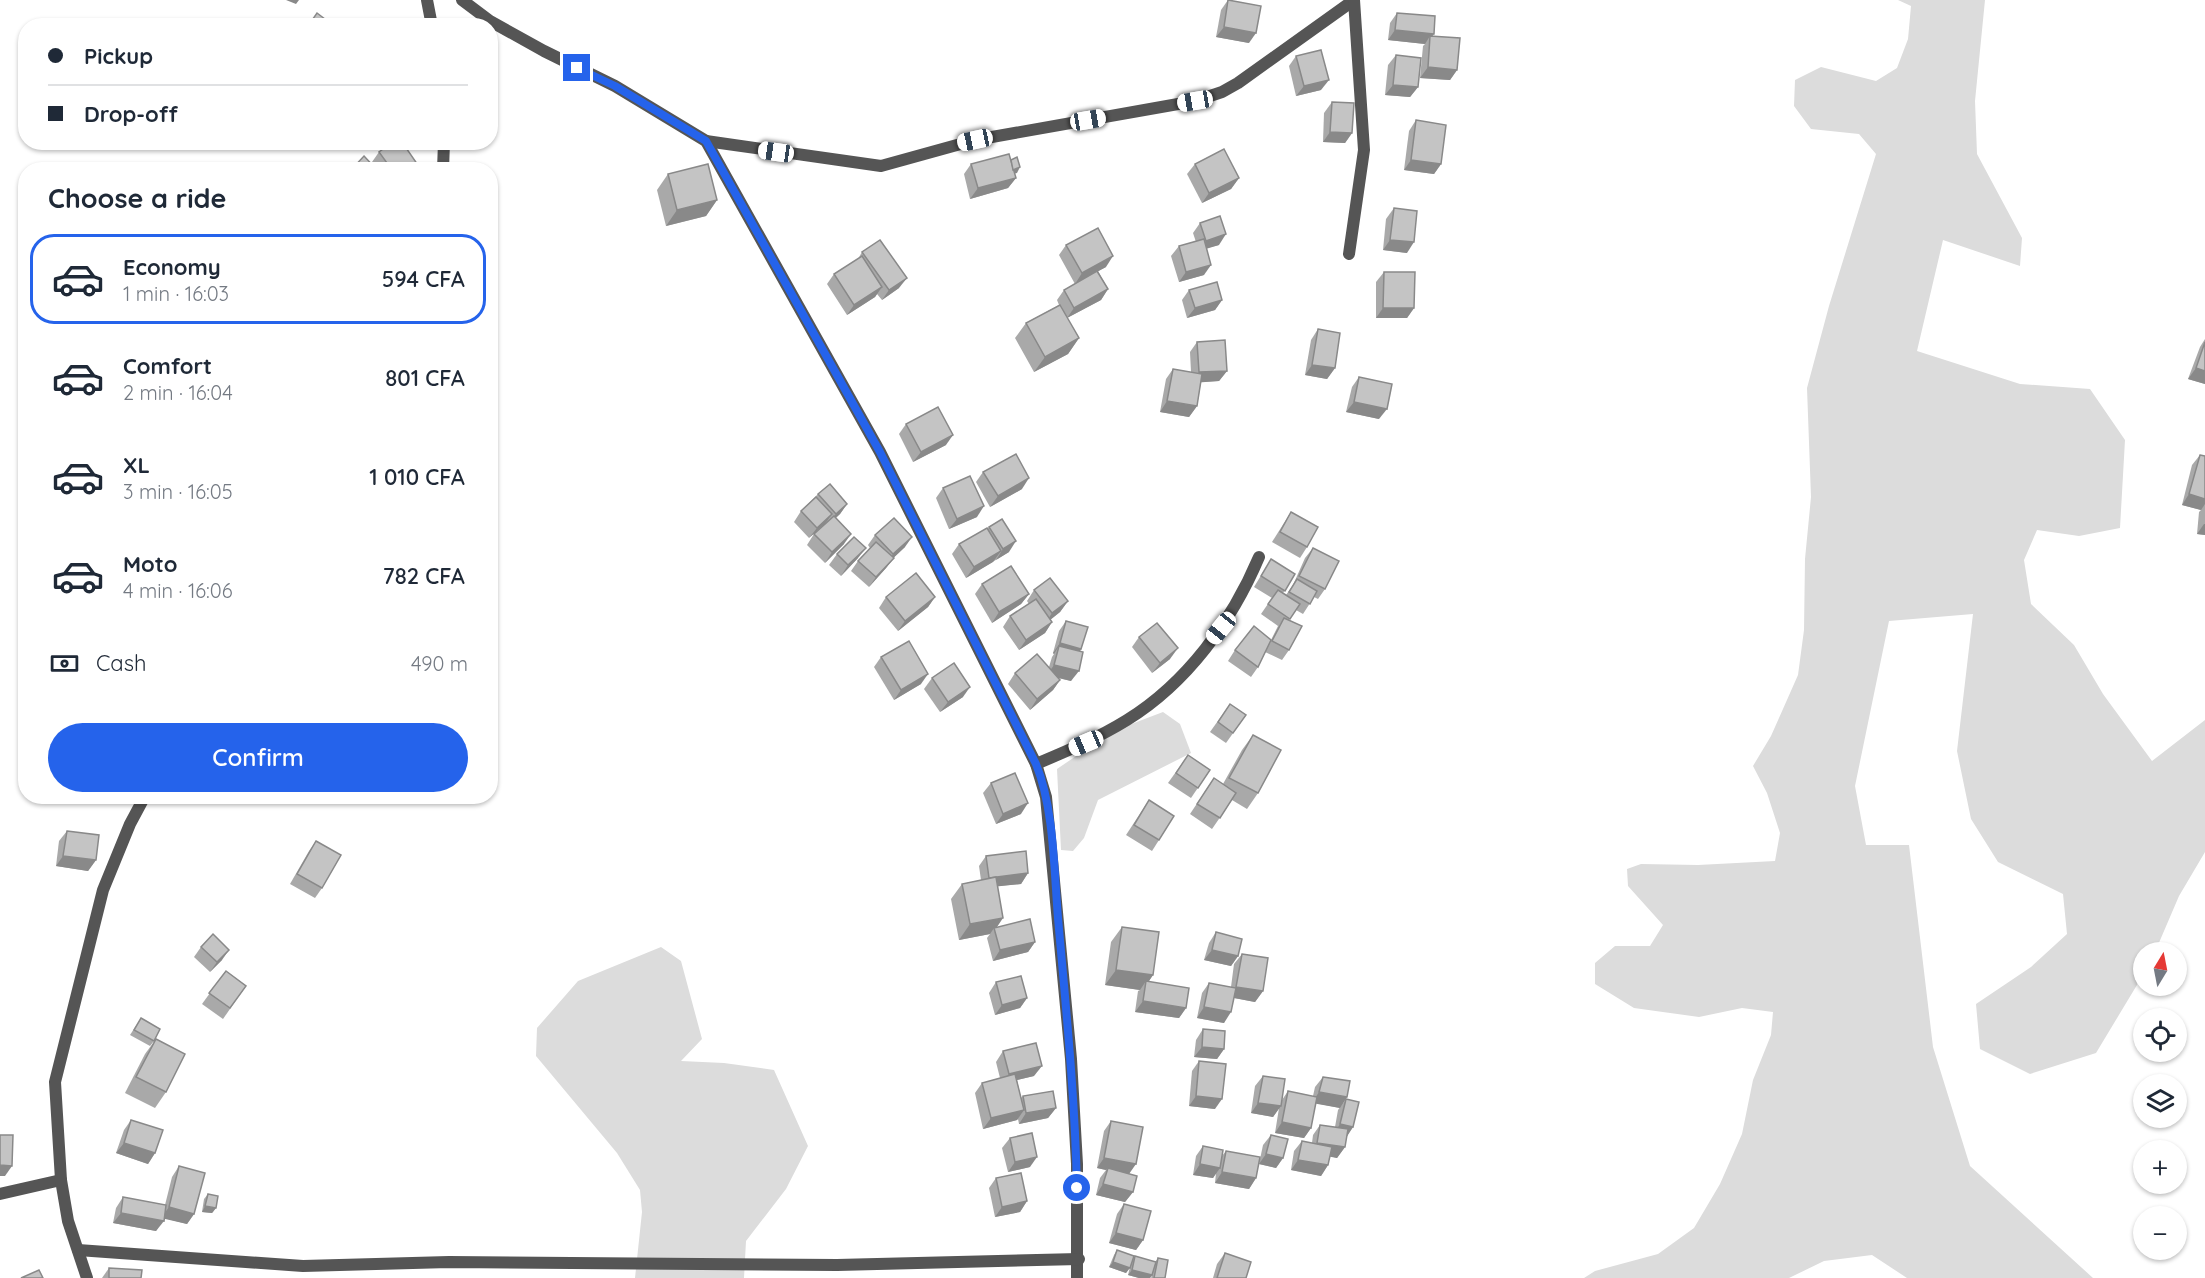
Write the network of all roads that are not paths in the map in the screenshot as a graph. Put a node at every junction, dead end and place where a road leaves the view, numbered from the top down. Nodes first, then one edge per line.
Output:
1 (427, 0) edge
2 (462, 0) edge
3 (1354, 0) edge
4 (430, 18) edge
5 (486, 18) edge
6 (498, 25) edge
7 (706, 141) junction
8 (1349, 254) dead end
9 (1259, 557) dead end
10 (1036, 764) junction
11 (141, 804) edge
12 (61, 1180) junction
13 (0, 1194) edge
14 (78, 1250) junction
15 (1079, 1259) junction
16 (87, 1278) edge
17 (1077, 1278) edge

1 - 4 street
2 - 5 street
3 - 7 street
3 - 8 street
6 - 7 street
7 - 10 street
9 - 10 street
10 - 15 street
11 - 12 street
12 - 13 street
12 - 14 street
14 - 15 street
14 - 16 street
15 - 17 street

